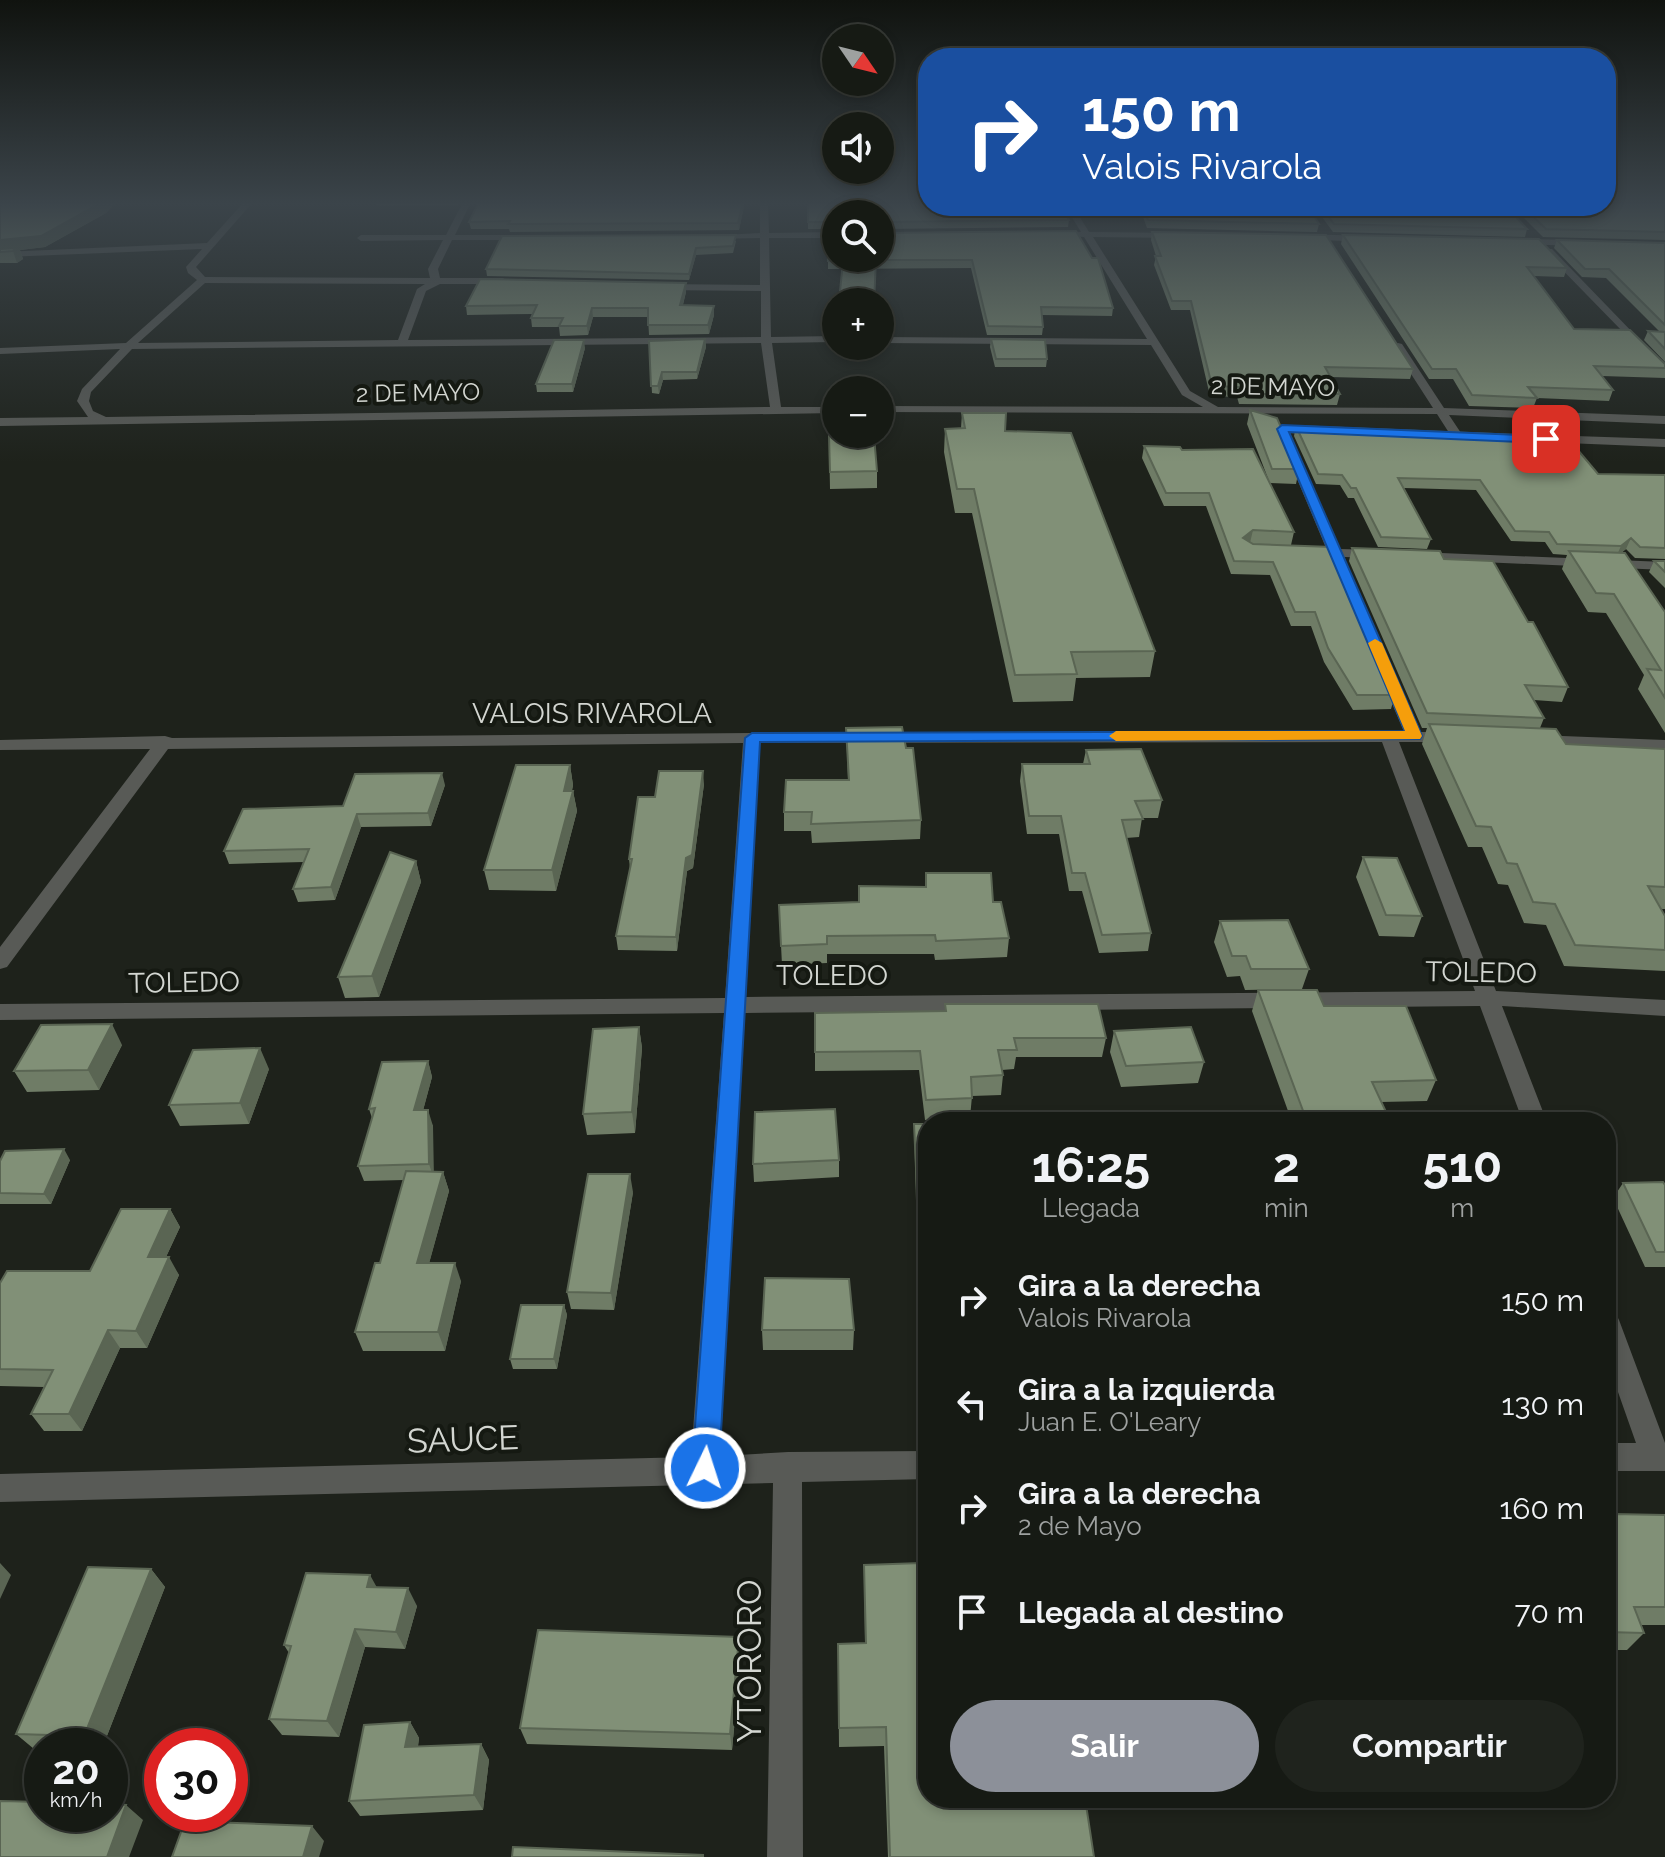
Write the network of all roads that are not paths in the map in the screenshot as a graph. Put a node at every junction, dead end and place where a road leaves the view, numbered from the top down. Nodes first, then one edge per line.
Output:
1 (765, 288) edge
2 (193, 289) edge
3 (423, 289) edge
4 (1122, 289) edge
5 (1585, 289) edge
6 (1388, 331) edge
7 (766, 339) junction
8 (822, 339) edge
9 (894, 340) edge
10 (1155, 342) junction
11 (402, 343) junction
12 (129, 346) junction
13 (0, 351) edge
14 (1665, 372) edge
15 (1214, 408) junction
16 (894, 409) edge
17 (776, 410) junction
18 (822, 410) edge
19 (1441, 411) junction
20 (103, 420) junction
21 (1665, 420) edge
22 (0, 422) edge
23 (1282, 429) junction
24 (1336, 432) edge
25 (1442, 436) edge
26 (1457, 436) junction
27 (1472, 437) edge
28 (1531, 439) edge
29 (1665, 443) edge
30 (1293, 551) edge
31 (1336, 552) junction
32 (1665, 566) edge
33 (1388, 735) junction
34 (1414, 736) junction
35 (1461, 737) edge
36 (752, 738) junction
37 (1524, 740) edge
38 (165, 741) junction
39 (0, 745) edge
40 (1665, 745) edge
41 (0, 962) edge
42 (1490, 998) junction
43 (735, 1004) junction
44 (1665, 1008) edge
45 (0, 1012) edge
46 (1531, 1112) edge
47 (1616, 1345) edge
48 (1616, 1457) edge
49 (1660, 1457) edge
50 (918, 1465) edge
51 (788, 1466) junction
52 (705, 1468) junction
53 (0, 1488) edge
54 (785, 1857) edge

1 - 7 street
2 - 12 street
3 - 11 street
4 - 10 street
5 - 14 street
6 - 19 street
7 - 8 street
7 - 11 street
7 - 17 street
9 - 10 street
10 - 15 street
11 - 12 street
12 - 13 street
12 - 20 street
15 - 16 street, 2 DE MAYO
15 - 19 street, 2 DE MAYO
15 - 23 street, 2 DE MAYO
17 - 18 street, 2 DE MAYO
17 - 20 street, 2 DE MAYO
19 - 21 street, 2 DE MAYO
19 - 26 street
20 - 22 street, 2 DE MAYO
23 - 24 street, 2 DE MAYO
23 - 31 street
25 - 26 street
26 - 27 street
28 - 29 street
30 - 31 street
31 - 32 street
31 - 34 street
33 - 34 street, VALOIS RIVAROLA
33 - 36 street, VALOIS RIVAROLA
33 - 42 street
34 - 35 street, VALOIS RIVAROLA
36 - 38 street, VALOIS RIVAROLA
36 - 43 street
37 - 40 street
38 - 39 street, VALOIS RIVAROLA
38 - 41 street
42 - 43 street, TOLEDO
42 - 44 street, TOLEDO
42 - 46 street
43 - 45 street, TOLEDO
43 - 52 street
47 - 49 street
48 - 49 street
50 - 51 street, SAUCE
51 - 52 street, SAUCE
51 - 54 street, YTORORO
52 - 53 street, SAUCE

